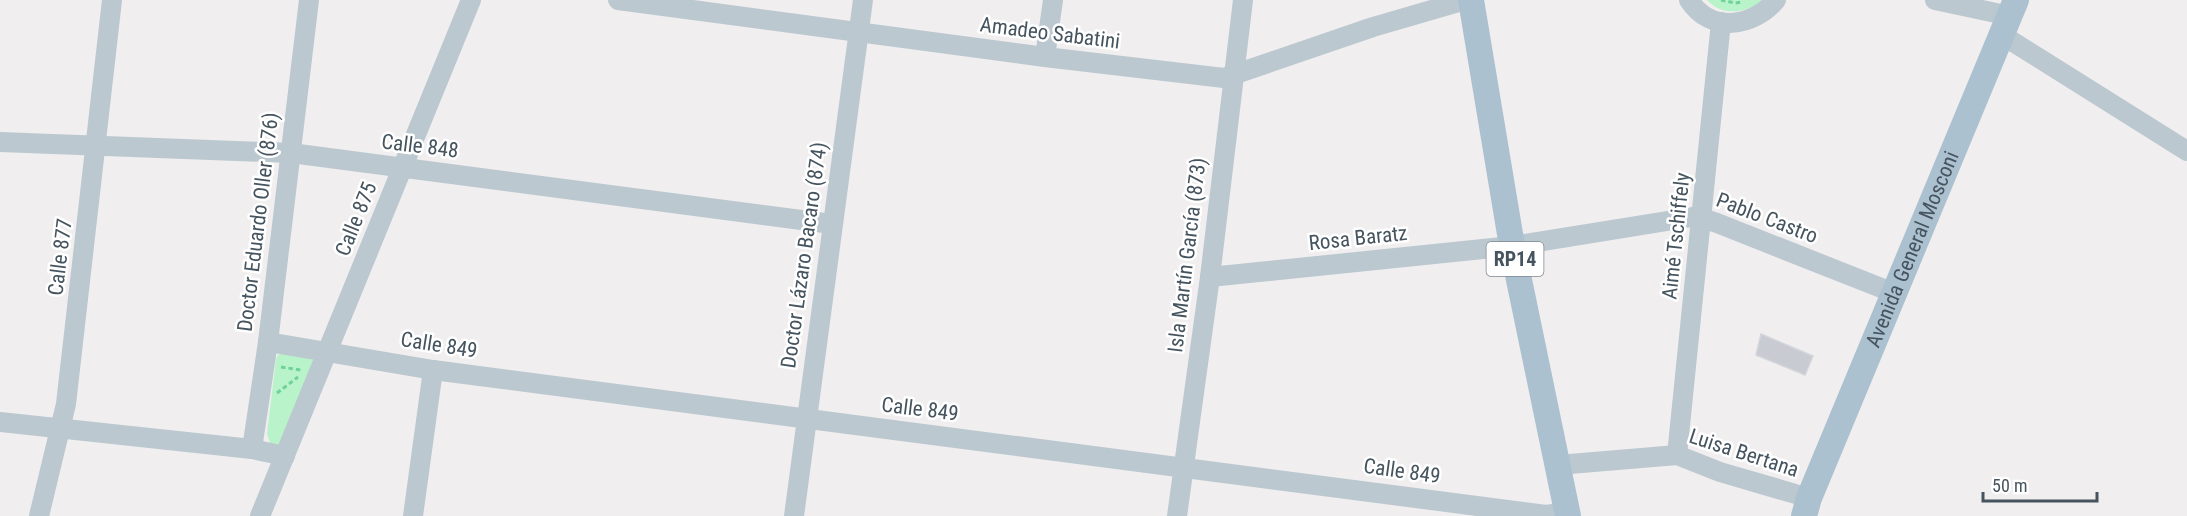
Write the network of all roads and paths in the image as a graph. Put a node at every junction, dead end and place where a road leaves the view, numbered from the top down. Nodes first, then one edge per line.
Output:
1 (112, 0) edge
2 (309, 0) edge
3 (471, 0) edge
4 (618, 0) edge
5 (863, 0) edge
6 (1053, 0) edge
7 (1243, 0) edge
8 (1466, 0) edge
9 (1471, 0) edge
10 (1689, 0) edge
11 (1720, 0) edge
12 (1746, 0) edge
13 (1776, 0) edge
14 (1935, 0) edge
15 (2009, 17) edge
16 (1721, 22) junction
17 (859, 32) junction
18 (1045, 57) junction
19 (1232, 76) junction
20 (0, 142) edge
21 (97, 146) junction
22 (2187, 151) edge
23 (291, 153) junction
24 (403, 168) junction
25 (1702, 218) junction
26 (832, 224) junction
27 (1512, 246) junction
28 (1210, 277) junction
29 (1894, 293) junction
30 (268, 342) junction
31 (328, 352) junction
32 (264, 364) junction
33 (434, 370) junction
34 (258, 408) junction
35 (806, 418) junction
36 (0, 422) edge
37 (62, 428) junction
38 (252, 449) junction
39 (1677, 455) junction
40 (285, 456) junction
41 (1558, 465) junction
42 (1184, 466) junction
43 (1803, 510) edge
44 (1568, 514) edge
45 (39, 516) edge
46 (260, 516) edge
47 (413, 516) edge
48 (794, 516) edge
49 (1177, 516) edge

1 - 21 street, Calle 877
2 - 23 street, Doctor Eduardo Oller (876)
3 - 24 street, Calle 875
4 - 17 street, Amadeo Sabatini
5 - 17 street, Doctor Lázaro Bacaro (874)
6 - 18 street
7 - 19 street, Isla Martín García (873)
8 - 19 street, Amadeo Sabatini
9 - 27 main road, RP14
10 - 16 street
11 - 12 path
13 - 16 street
14 - 15 street
15 - 22 street
15 - 29 main road, Avenida General Mosconi
16 - 25 street, Aimé Tschiffely
17 - 18 street, Amadeo Sabatini
17 - 26 street, Doctor Lázaro Bacaro (874)
18 - 19 street, Amadeo Sabatini
19 - 28 street, Isla Martín García (873)
20 - 21 street, Calle 848
21 - 23 street, Calle 848
21 - 37 street, Calle 877
23 - 24 street, Calle 848
23 - 30 street, Doctor Eduardo Oller (876)
24 - 26 street, Calle 848
24 - 31 street, Calle 875
25 - 27 street, Pablo Castro
25 - 29 street, Pablo Castro
25 - 39 street, Aimé Tschiffely
26 - 35 street, Doctor Lázaro Bacaro (874)
27 - 28 street, Rosa Baratz
27 - 41 main road, RP14
28 - 42 street, Isla Martín García (873)
29 - 43 main road, Avenida General Mosconi
30 - 31 street, Calle 849
30 - 32 street, Doctor Eduardo Oller (876)
31 - 33 street, Calle 849
31 - 40 street, Calle 875
32 - 34 street, Doctor Eduardo Oller (876)
32 - 34 path
33 - 35 street, Calle 849
33 - 47 street
34 - 38 street, Doctor Eduardo Oller (876)
35 - 42 street, Calle 849
35 - 48 street, Doctor Lázaro Bacaro (874)
36 - 37 street
37 - 38 street
37 - 45 street, Calle 877
38 - 40 street
39 - 41 street, Luisa Bertana
39 - 43 street, Luisa Bertana
40 - 46 street
41 - 44 main road, RP14
42 - 44 street, Calle 849
42 - 49 street, Isla Martín García (873)

